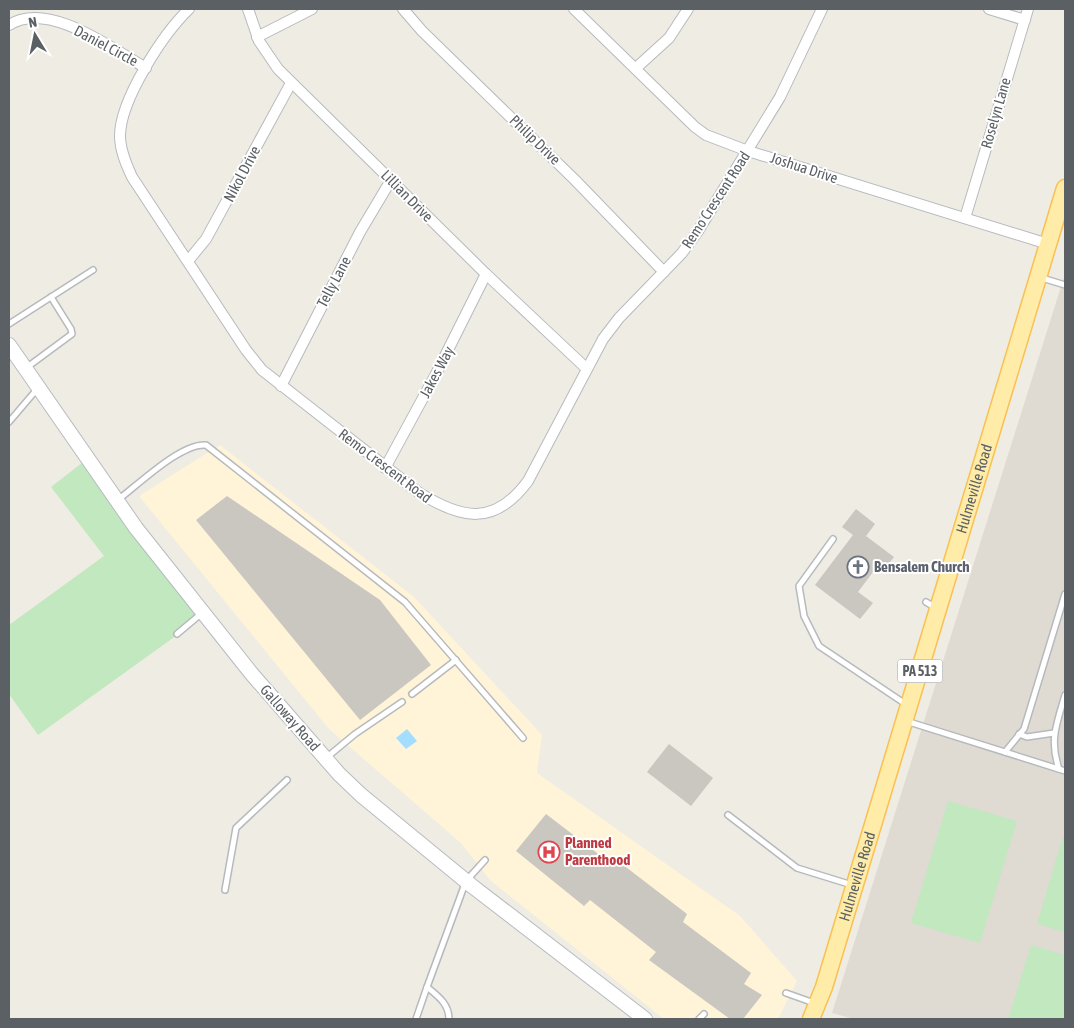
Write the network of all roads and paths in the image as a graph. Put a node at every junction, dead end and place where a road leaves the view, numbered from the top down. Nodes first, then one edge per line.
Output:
1 (189, 9) edge
2 (248, 9) edge
3 (312, 9) edge
4 (403, 9) edge
5 (574, 9) edge
6 (688, 9) edge
7 (822, 9) edge
8 (989, 9) edge
9 (1028, 9) edge
10 (1025, 20) junction
11 (9, 25) edge
12 (257, 37) junction
13 (146, 68) junction
14 (636, 68) junction
15 (292, 83) junction
16 (748, 151) junction
17 (391, 180) junction
18 (1065, 188) edge
19 (965, 218) junction
20 (1048, 244) junction
21 (188, 261) junction
22 (93, 270) dead end
23 (664, 272) junction
24 (486, 274) junction
25 (1038, 277) junction
26 (1065, 284) edge
27 (51, 298) junction
28 (9, 324) edge
29 (9, 345) edge
30 (586, 368) junction
31 (25, 369) junction
32 (281, 386) junction
33 (38, 388) junction
34 (9, 422) edge
35 (385, 468) junction
36 (117, 501) junction
37 (833, 539) dead end
38 (1065, 594) edge
39 (202, 612) junction
40 (177, 634) dead end
41 (456, 660) junction
42 (412, 694) dead end
43 (1065, 695) edge
44 (402, 702) dead end
45 (907, 714) junction
46 (1054, 733) junction
47 (1019, 734) junction
48 (523, 738) dead end
49 (1005, 752) junction
50 (325, 758) junction
51 (1062, 770) edge
52 (287, 780) dead end
53 (728, 815) dead end
54 (485, 860) dead end
55 (466, 881) junction
56 (855, 886) junction
57 (225, 890) dead end
58 (427, 987) junction
59 (786, 993) dead end
60 (817, 1004) junction
61 (704, 1014) dead end
62 (416, 1019) edge
63 (449, 1019) edge
64 (645, 1019) edge
65 (699, 1019) edge
66 (811, 1019) edge

1 - 13 street, Remo Crescent Road
2 - 12 street, Lillian Drive
3 - 12 street
4 - 23 street, Philip Drive
5 - 14 street, Joshua Drive
6 - 14 street
7 - 16 street, Remo Crescent Road
8 - 10 street
9 - 10 street, Roselyn Lane
10 - 19 street, Roselyn Lane
11 - 13 street, Daniel Circle
12 - 15 street, Lillian Drive
13 - 21 street, Remo Crescent Road
14 - 16 street, Joshua Drive
15 - 17 street, Lillian Drive
15 - 21 street, Nikol Drive
16 - 19 street, Joshua Drive
16 - 23 street, Remo Crescent Road
17 - 24 street, Lillian Drive
17 - 32 street, Telly Lane
18 - 20 main road, Hulmeville Road / PA 513
19 - 20 street, Joshua Drive
20 - 25 main road, Hulmeville Road / PA 513
21 - 32 street, Remo Crescent Road
22 - 27 lane
23 - 30 street, Remo Crescent Road
24 - 30 street, Lillian Drive
24 - 35 street, Jakes Way
25 - 26 lane
25 - 45 main road, Hulmeville Road / PA 513
27 - 28 lane
27 - 31 lane
29 - 31 main road, Galloway Road
30 - 35 street, Remo Crescent Road
31 - 33 main road, Galloway Road
32 - 35 street, Remo Crescent Road
33 - 34 lane
33 - 36 main road, Galloway Road
36 - 39 main road, Galloway Road
36 - 41 lane
37 - 45 lane
38 - 47 lane
39 - 40 lane
39 - 50 main road, Galloway Road
41 - 42 lane
41 - 48 lane
43 - 46 lane
44 - 50 lane
45 - 49 lane
45 - 56 main road, Hulmeville Road / PA 513
46 - 47 lane
46 - 51 lane
47 - 49 lane
49 - 51 lane
50 - 55 main road, Galloway Road
52 - 57 lane
53 - 56 lane
54 - 55 lane
55 - 58 lane
55 - 64 main road, Galloway Road
56 - 60 main road, Hulmeville Road / PA 513
58 - 62 lane
58 - 63 lane
59 - 60 lane
60 - 66 main road, Hulmeville Road / PA 513
61 - 65 lane

